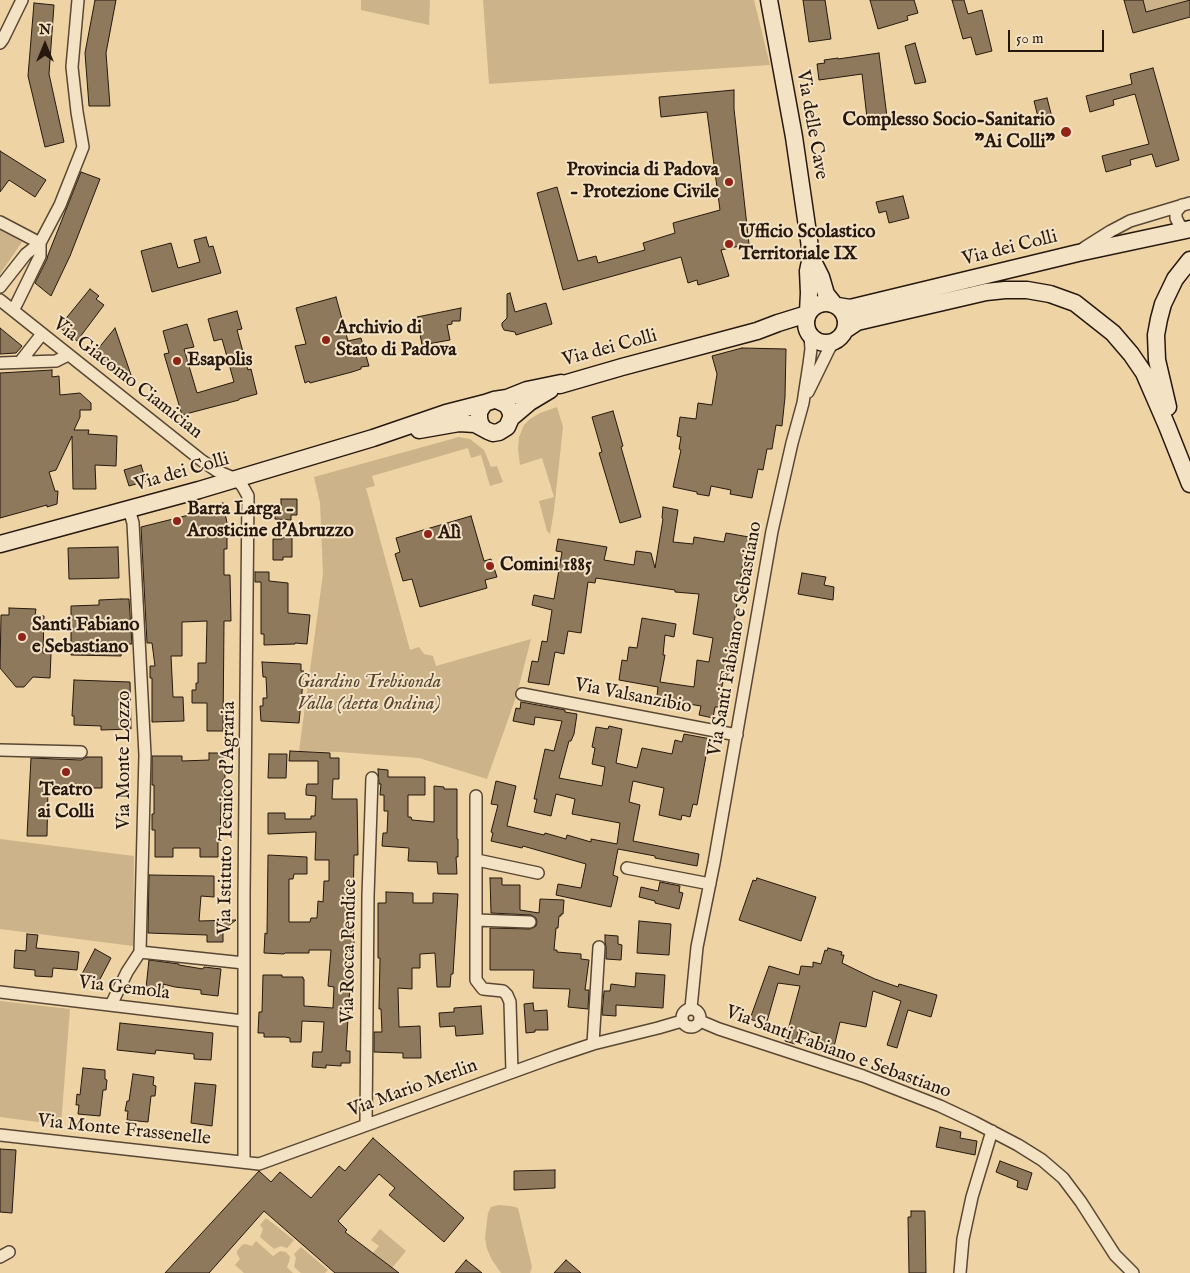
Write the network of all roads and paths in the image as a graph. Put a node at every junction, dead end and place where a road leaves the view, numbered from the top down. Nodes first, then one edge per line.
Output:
1 (22, 0) edge
2 (78, 0) edge
3 (769, 0) edge
4 (0, 43) edge
5 (1186, 204) edge
6 (0, 222) edge
7 (1189, 229) edge
8 (40, 244) junction
9 (1078, 252) junction
10 (811, 257) junction
11 (1190, 260) edge
12 (0, 287) edge
13 (0, 300) edge
14 (836, 305) junction
15 (13, 310) junction
16 (808, 313) junction
17 (757, 331) junction
18 (42, 334) junction
19 (809, 335) junction
20 (839, 336) junction
21 (68, 354) junction
22 (20, 362) junction
23 (0, 363) edge
24 (560, 383) junction
25 (490, 402) junction
26 (803, 403) junction
27 (511, 418) junction
28 (483, 428) junction
29 (374, 438) junction
30 (1180, 458) junction
31 (236, 478) junction
32 (1190, 484) edge
33 (130, 509) junction
34 (0, 544) edge
35 (522, 694) dead end
36 (737, 735) junction
37 (0, 750) edge
38 (81, 752) dead end
39 (372, 778) dead end
40 (476, 796) dead end
41 (476, 860) junction
42 (627, 868) dead end
43 (538, 873) dead end
44 (710, 884) junction
45 (476, 920) junction
46 (530, 922) dead end
47 (599, 947) dead end
48 (140, 952) junction
49 (244, 963) junction
50 (0, 992) edge
51 (111, 1005) junction
52 (691, 1008) junction
53 (244, 1021) junction
54 (682, 1021) junction
55 (700, 1021) junction
56 (593, 1044) junction
57 (512, 1072) junction
58 (366, 1125) junction
59 (992, 1131) junction
60 (0, 1135) edge
61 (244, 1162) junction
62 (960, 1273) edge
63 (1133, 1273) edge

1 - 4 street
2 - 8 street
3 - 10 main road, Via delle Cave
5 - 7 street, Via dei Colli
5 - 9 street, Via dei Colli
6 - 8 street
7 - 9 main road
8 - 12 street
8 - 15 street
9 - 14 main road, Via dei Colli
10 - 14 main road, Via delle Cave
10 - 16 main road, Via delle Cave
11 - 30 main road
13 - 15 street, Via Giacomo Ciamician
14 - 16 main road, Via dei Colli
14 - 20 main road
15 - 18 street, Via Giacomo Ciamician
16 - 17 main road, Via dei Colli
16 - 19 main road
17 - 19 main road, Via dei Colli
17 - 24 main road, Via dei Colli
18 - 21 street, Via Giacomo Ciamician
18 - 22 street
19 - 20 main road, Via dei Colli
19 - 26 street, Via Santi Fabiano e Sebastiano
20 - 26 street, Via Santi Fabiano e Sebastiano
20 - 30 main road
21 - 22 street
21 - 31 street, Via Giacomo Ciamician
22 - 23 street
24 - 25 main road, Via dei Colli
24 - 27 main road, Via dei Colli
25 - 27 main road
25 - 28 main road
25 - 29 main road, Via dei Colli
26 - 36 street, Via Santi Fabiano e Sebastiano
27 - 28 main road, Via dei Colli
28 - 29 main road, Via dei Colli
29 - 31 main road, Via dei Colli
30 - 32 main road
31 - 33 main road, Via dei Colli
31 - 49 street, Via Istituto Tecnico d'Agraria
33 - 34 main road, Via dei Colli
33 - 48 street, Via Monte Lozzo
35 - 36 street, Via Valsanzibio
36 - 44 street, Via Santi Fabiano e Sebastiano
37 - 38 street
39 - 58 street, Via Rocca Pendice
40 - 41 street
41 - 43 street
41 - 45 street
42 - 44 street
44 - 52 street, Via Santi Fabiano e Sebastiano
45 - 46 street
45 - 57 street
47 - 56 street
48 - 49 street
48 - 51 street
49 - 53 street, Via Istituto Tecnico d'Agraria
50 - 51 street, Via Gemola
51 - 53 street, Via Gemola
52 - 54 street, Via Santi Fabiano e Sebastiano
52 - 55 street, Via Santi Fabiano e Sebastiano
53 - 61 street, Via Istituto Tecnico d'Agraria
54 - 55 street, Via Santi Fabiano e Sebastiano
54 - 56 street, Via Mario Merlin
55 - 59 street, Via Santi Fabiano e Sebastiano
56 - 57 street, Via Mario Merlin
57 - 58 street, Via Mario Merlin
58 - 61 street, Via Mario Merlin
59 - 62 street
59 - 63 street, Via Santi Fabiano e Sebastiano
60 - 61 street, Via Monte Frassenelle

